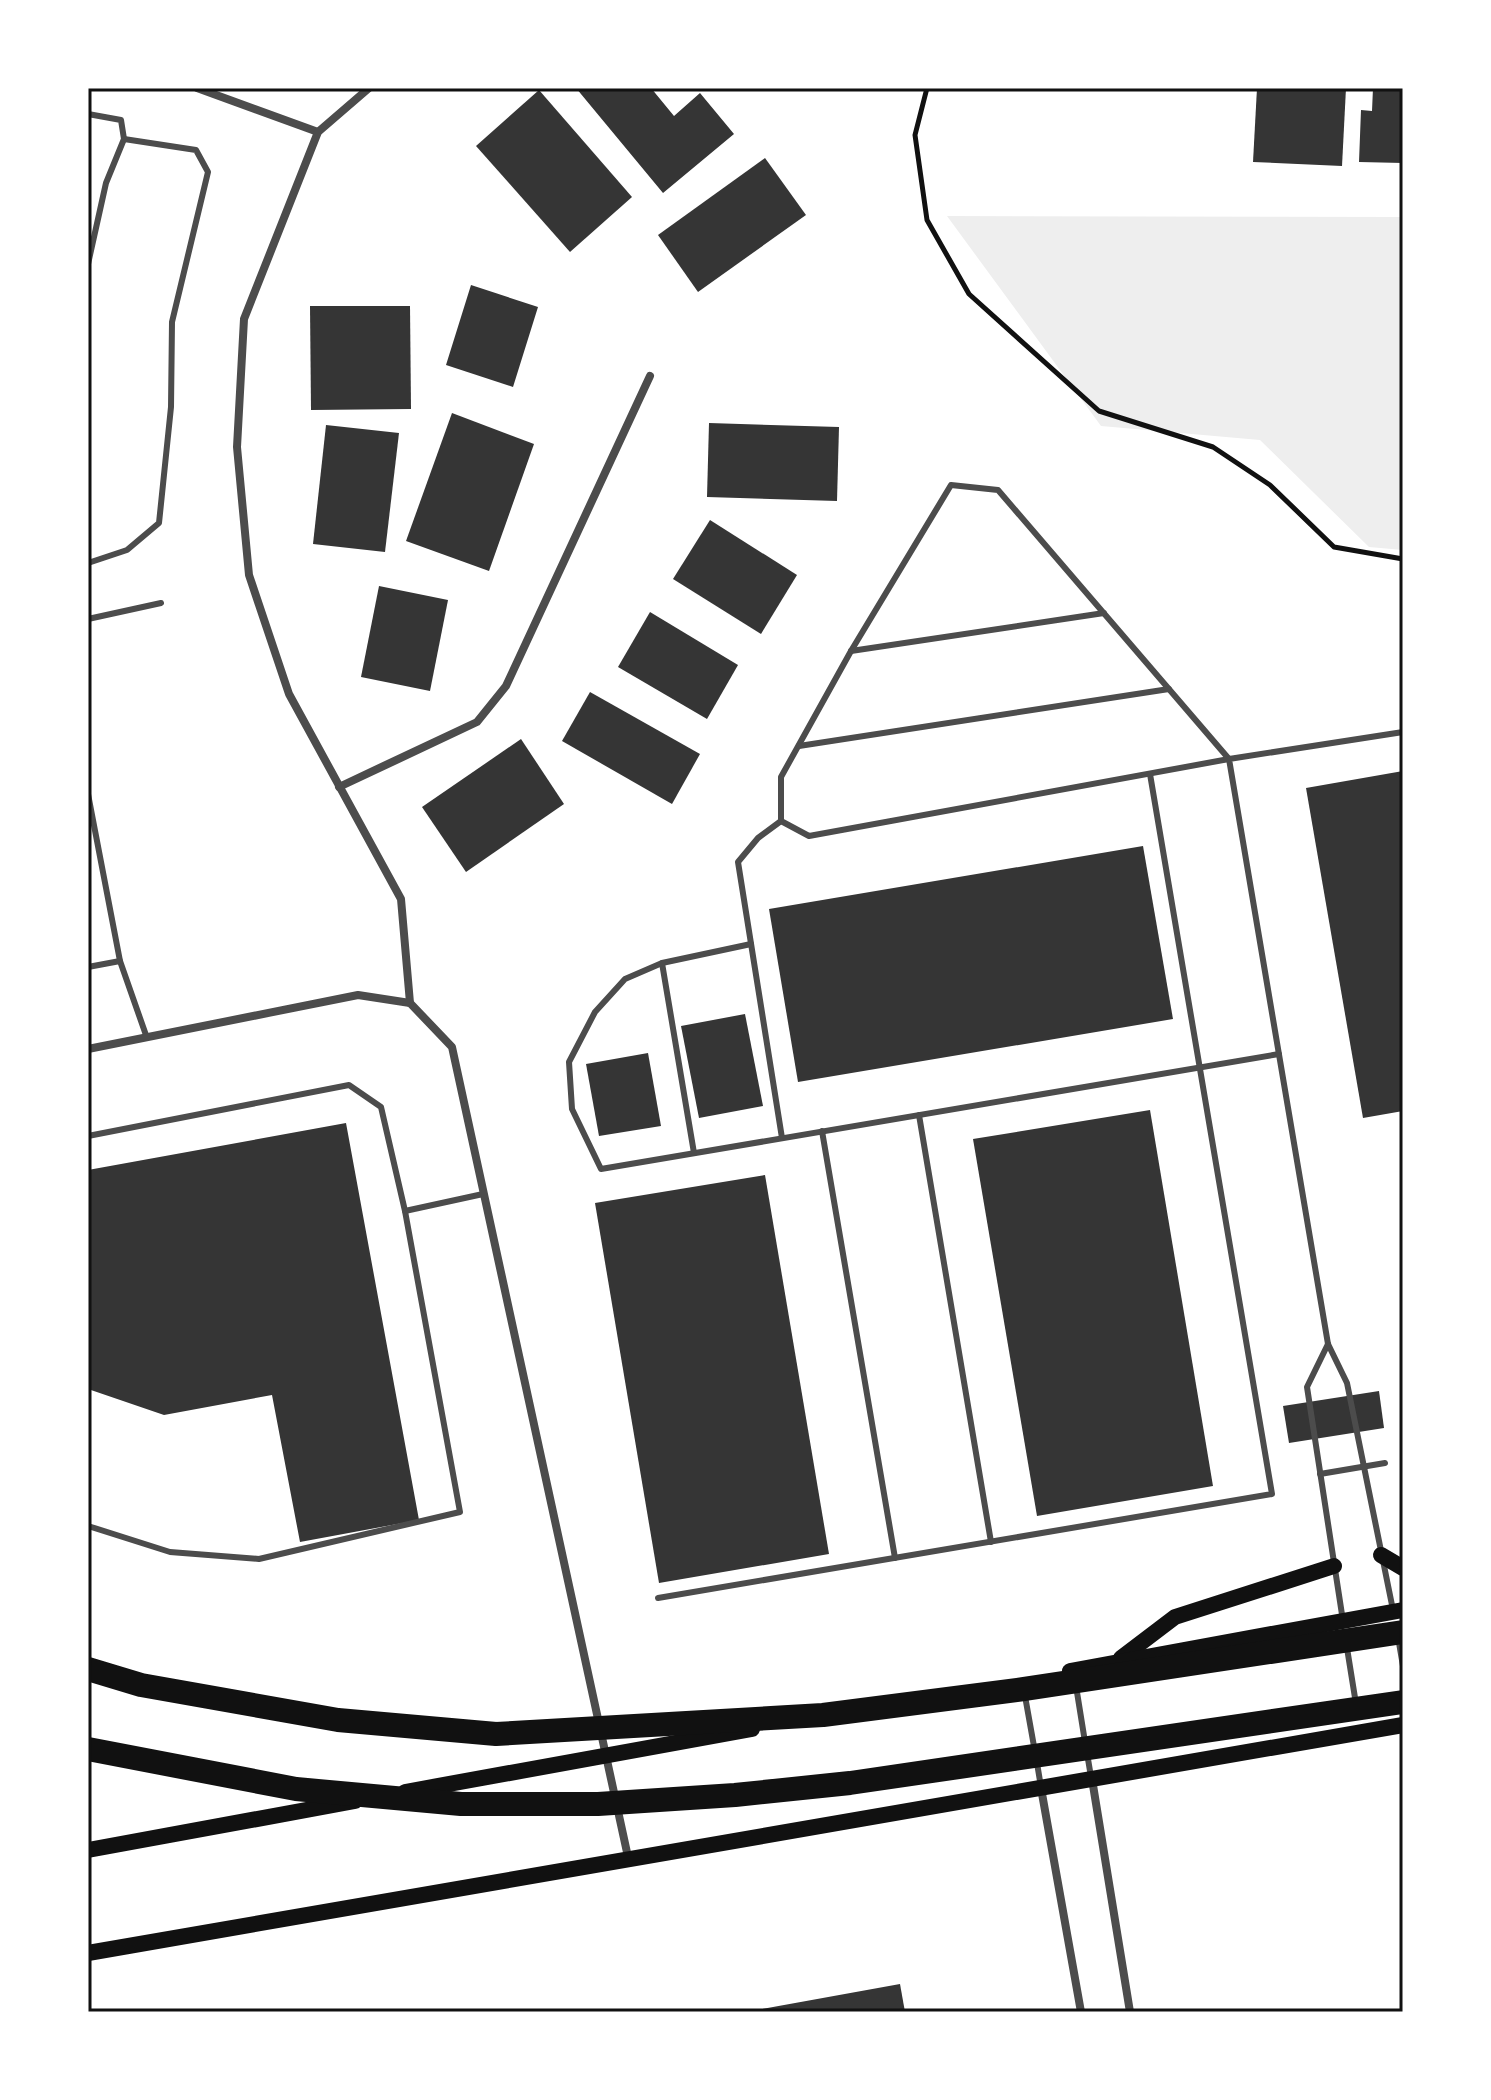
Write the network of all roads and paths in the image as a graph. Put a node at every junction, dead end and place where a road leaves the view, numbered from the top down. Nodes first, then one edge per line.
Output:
1 (197, 88) edge
2 (369, 88) edge
3 (927, 88) edge
4 (88, 114) edge
5 (318, 132) junction
6 (124, 139) junction
7 (88, 264) edge
8 (650, 376) dead end
9 (1403, 559) edge
10 (88, 563) edge
11 (161, 603) dead end
12 (1104, 613) junction
13 (88, 619) edge
14 (851, 651) junction
15 (1169, 689) junction
16 (1403, 732) edge
17 (799, 746) junction
18 (1229, 759) junction
19 (1150, 774) junction
20 (339, 787) junction
21 (88, 794) edge
22 (781, 821) junction
23 (751, 944) junction
24 (120, 961) junction
25 (662, 963) junction
26 (88, 967) edge
27 (410, 1003) junction
28 (147, 1038) junction
29 (88, 1049) edge
30 (1279, 1054) junction
31 (1200, 1067) junction
32 (919, 1115) junction
33 (822, 1131) junction
34 (88, 1136) edge
35 (782, 1138) junction
36 (694, 1153) junction
37 (483, 1194) junction
38 (405, 1211) junction
39 (1328, 1344) junction
40 (1385, 1463) dead end
41 (1364, 1467) junction
42 (1320, 1474) junction
43 (88, 1526) edge
44 (991, 1542) junction
45 (1381, 1555) junction
46 (895, 1558) junction
47 (1334, 1566) junction
48 (1403, 1568) edge
49 (658, 1598) dead end
50 (1400, 1618) edge
51 (1343, 1621) junction
52 (1117, 1661) junction
53 (1403, 1666) edge
54 (88, 1669) edge
55 (1073, 1670) junction
56 (1022, 1679) junction
57 (1403, 1702) edge
58 (1403, 1725) edge
59 (1361, 1732) junction
60 (88, 1749) edge
61 (606, 1755) junction
62 (1092, 1779) junction
63 (1041, 1787) junction
64 (88, 1850) edge
65 (628, 1857) junction
66 (88, 1953) edge
67 (1081, 2012) edge
68 (1130, 2012) edge

1 - 5 street
2 - 5 street
3 - 9 path
4 - 6 lane
5 - 20 street
6 - 7 lane
6 - 10 lane
8 - 20 street
11 - 13 lane
12 - 14 lane
12 - 14 lane
12 - 15 lane
14 - 17 lane
15 - 17 lane
15 - 18 lane
16 - 18 lane
17 - 22 lane
18 - 19 lane
18 - 30 lane
19 - 22 lane
19 - 31 lane
20 - 27 street
21 - 24 lane
22 - 23 lane
23 - 25 lane
23 - 35 lane
24 - 26 lane
24 - 28 lane
25 - 36 lane
25 - 36 lane
27 - 28 street
27 - 37 street
28 - 29 street
30 - 31 lane
30 - 39 lane
31 - 32 lane
31 - 44 lane
32 - 33 lane
32 - 44 lane
33 - 35 lane
33 - 46 lane
34 - 38 lane
35 - 36 lane
37 - 38 lane
37 - 61 street
38 - 43 lane
39 - 41 lane
39 - 42 lane
40 - 41 lane
41 - 42 lane
41 - 45 lane
42 - 47 lane
44 - 46 lane
45 - 48 main road
45 - 50 lane
46 - 49 lane
47 - 51 lane
47 - 52 main road
50 - 51 main road
50 - 53 lane
50 - 54 highway
51 - 52 main road
51 - 59 lane
52 - 55 main road
55 - 56 main road
55 - 62 lane
56 - 61 main road
56 - 63 lane
57 - 60 highway
58 - 59 main road
59 - 62 main road
61 - 64 main road
61 - 65 street
62 - 63 main road
62 - 68 street
63 - 65 main road
63 - 67 street
65 - 66 main road

